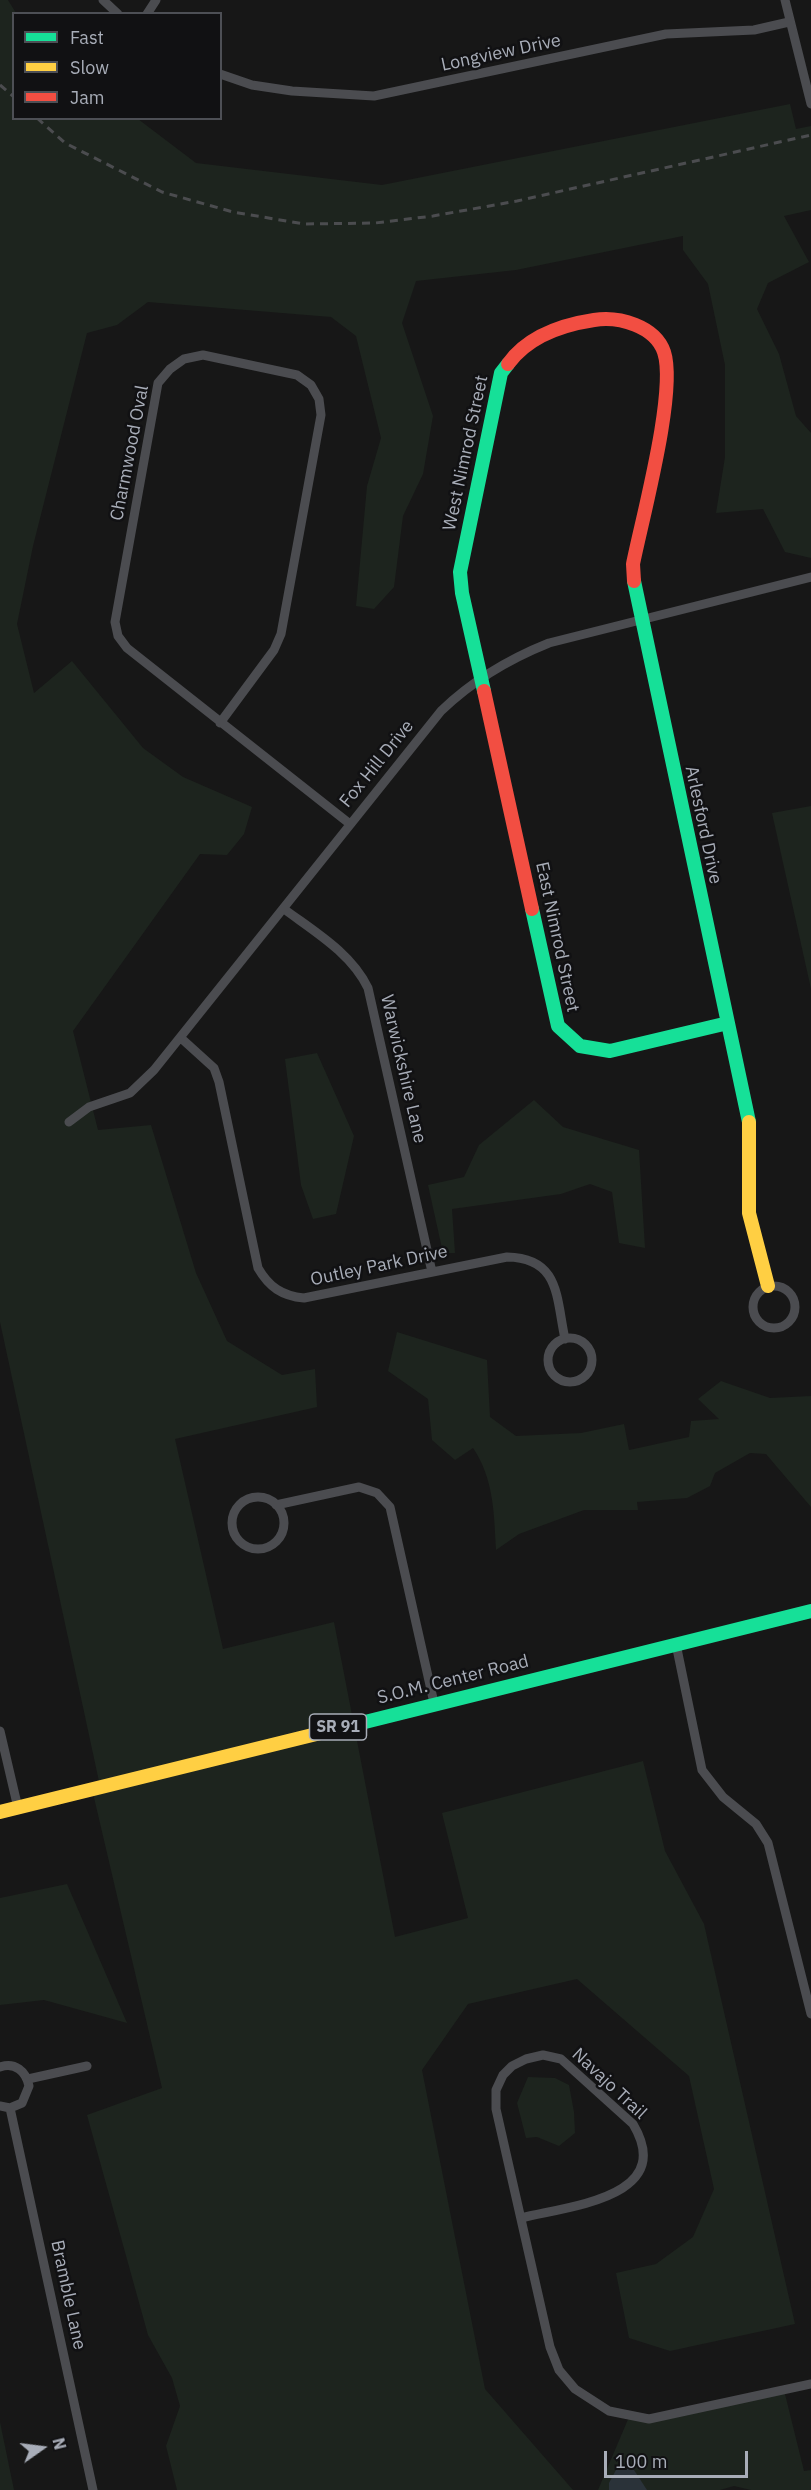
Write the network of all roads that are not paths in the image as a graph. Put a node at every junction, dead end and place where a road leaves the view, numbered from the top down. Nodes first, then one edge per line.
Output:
1 (103, 0) edge
2 (785, 0) edge
3 (116, 12) edge
4 (789, 22) junction
5 (222, 75) edge
6 (811, 105) edge
7 (666, 370) joint
8 (811, 577) edge
9 (640, 620) junction
10 (482, 678) junction
11 (220, 723) junction
12 (350, 824) junction
13 (284, 909) junction
14 (728, 1023) junction
15 (182, 1039) junction
16 (69, 1122) dead end
17 (432, 1272) junction
18 (768, 1286) junction
19 (565, 1339) junction
20 (276, 1505) junction
21 (811, 1611) edge
22 (676, 1644) junction
23 (434, 1703) junction
24 (0, 1731) edge
25 (18, 1808) junction
26 (0, 1812) edge
27 (811, 2014) edge
28 (87, 2066) dead end
29 (0, 2067) edge
30 (28, 2079) junction
31 (5, 2107) edge
32 (521, 2218) junction
33 (811, 2384) edge
34 (93, 2490) edge

1 - 3 street
2 - 4 street
4 - 5 street, Longview Drive
4 - 6 street
7 - 9 street, Arlesford Drive
7 - 10 street, West Nimrod Street
8 - 9 street, Fox Hill Drive
9 - 10 street, Fox Hill Drive
9 - 14 street, Arlesford Drive
10 - 12 street, Fox Hill Drive
10 - 14 street, East Nimrod Street
11 - 11 street, Charmwood Oval
11 - 12 street, Charmwood Oval
12 - 13 street, Fox Hill Drive
13 - 15 street, Fox Hill Drive
13 - 17 street, Warwickshire Lane
14 - 18 street, Arlesford Drive
15 - 16 street, Fox Hill Drive
15 - 17 street, Outley Park Drive
17 - 19 street, Outley Park Drive
18 - 18 street
19 - 19 street
20 - 20 street
20 - 23 street
21 - 22 street, S.O.M. Center Road / SR 91
22 - 23 street, S.O.M. Center Road / SR 91
22 - 27 street
23 - 25 street, S.O.M. Center Road / SR 91
24 - 25 street
25 - 26 street, S.O.M. Center Road / SR 91
28 - 30 street
29 - 30 street
30 - 31 street
31 - 34 street, Bramble Lane
32 - 32 street, Navajo Trail
32 - 33 street, Navajo Trail

